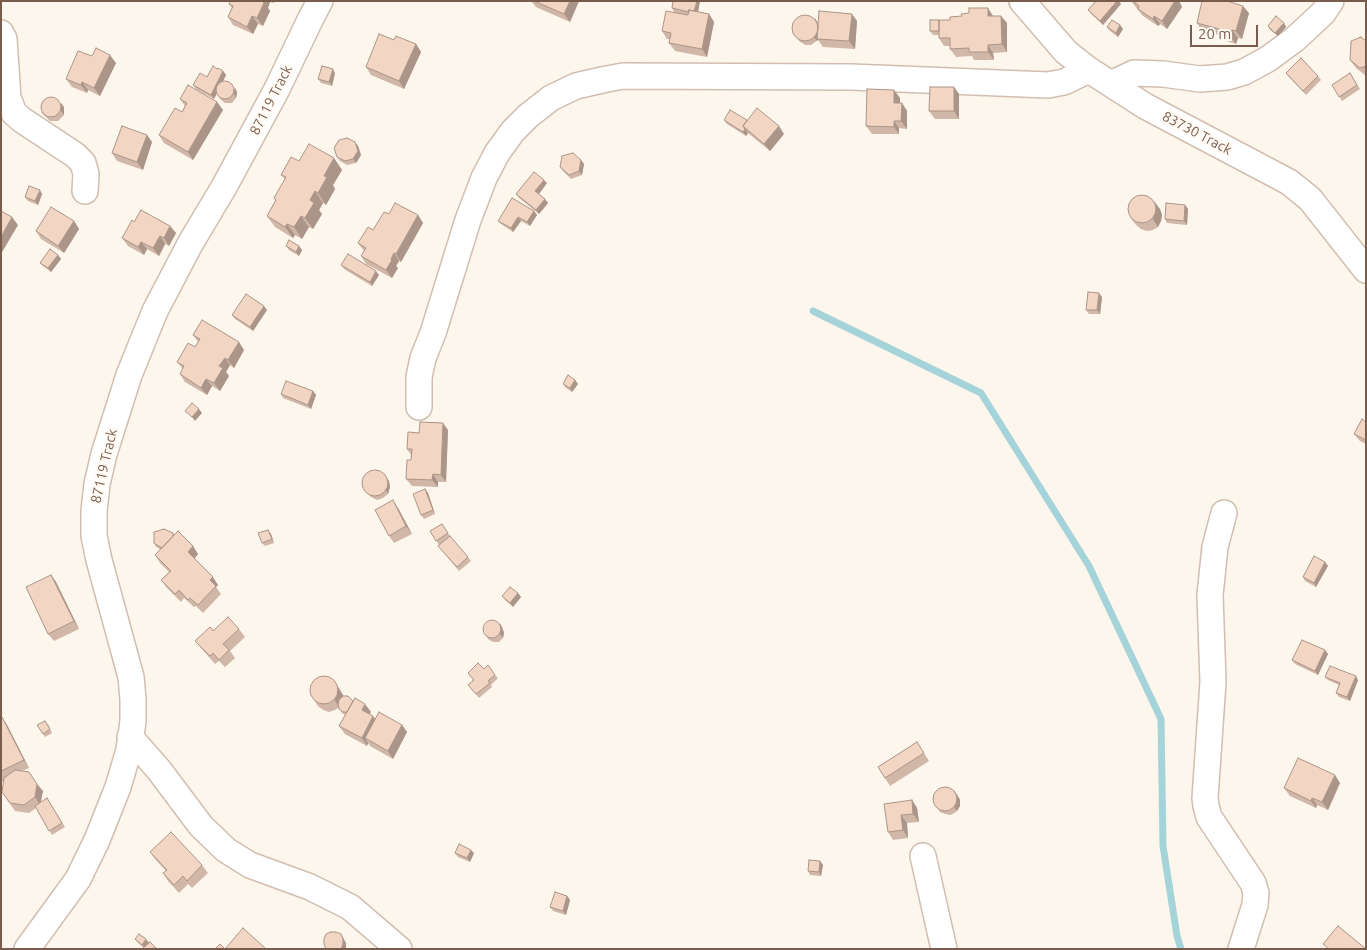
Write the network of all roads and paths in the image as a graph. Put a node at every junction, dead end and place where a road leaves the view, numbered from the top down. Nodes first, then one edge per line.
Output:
1 (320, 1) edge
2 (1022, 1) edge
3 (1331, 1) edge
4 (1, 33) edge
5 (1089, 70) junction
6 (1111, 84) junction
7 (85, 191) dead end
8 (1366, 270) edge
9 (419, 407) dead end
10 (1224, 513) dead end
11 (130, 738) junction
12 (922, 856) dead end
13 (27, 949) edge
14 (399, 949) edge
15 (944, 949) edge
16 (1241, 949) edge

1 - 11 street, 87119 Track
2 - 5 street, 83730 Track
3 - 6 street
4 - 7 street
5 - 6 street, 83730 Track
5 - 9 street
6 - 8 street, 83730 Track
10 - 16 street
11 - 13 street, 87119 Track
11 - 14 street
12 - 15 street

